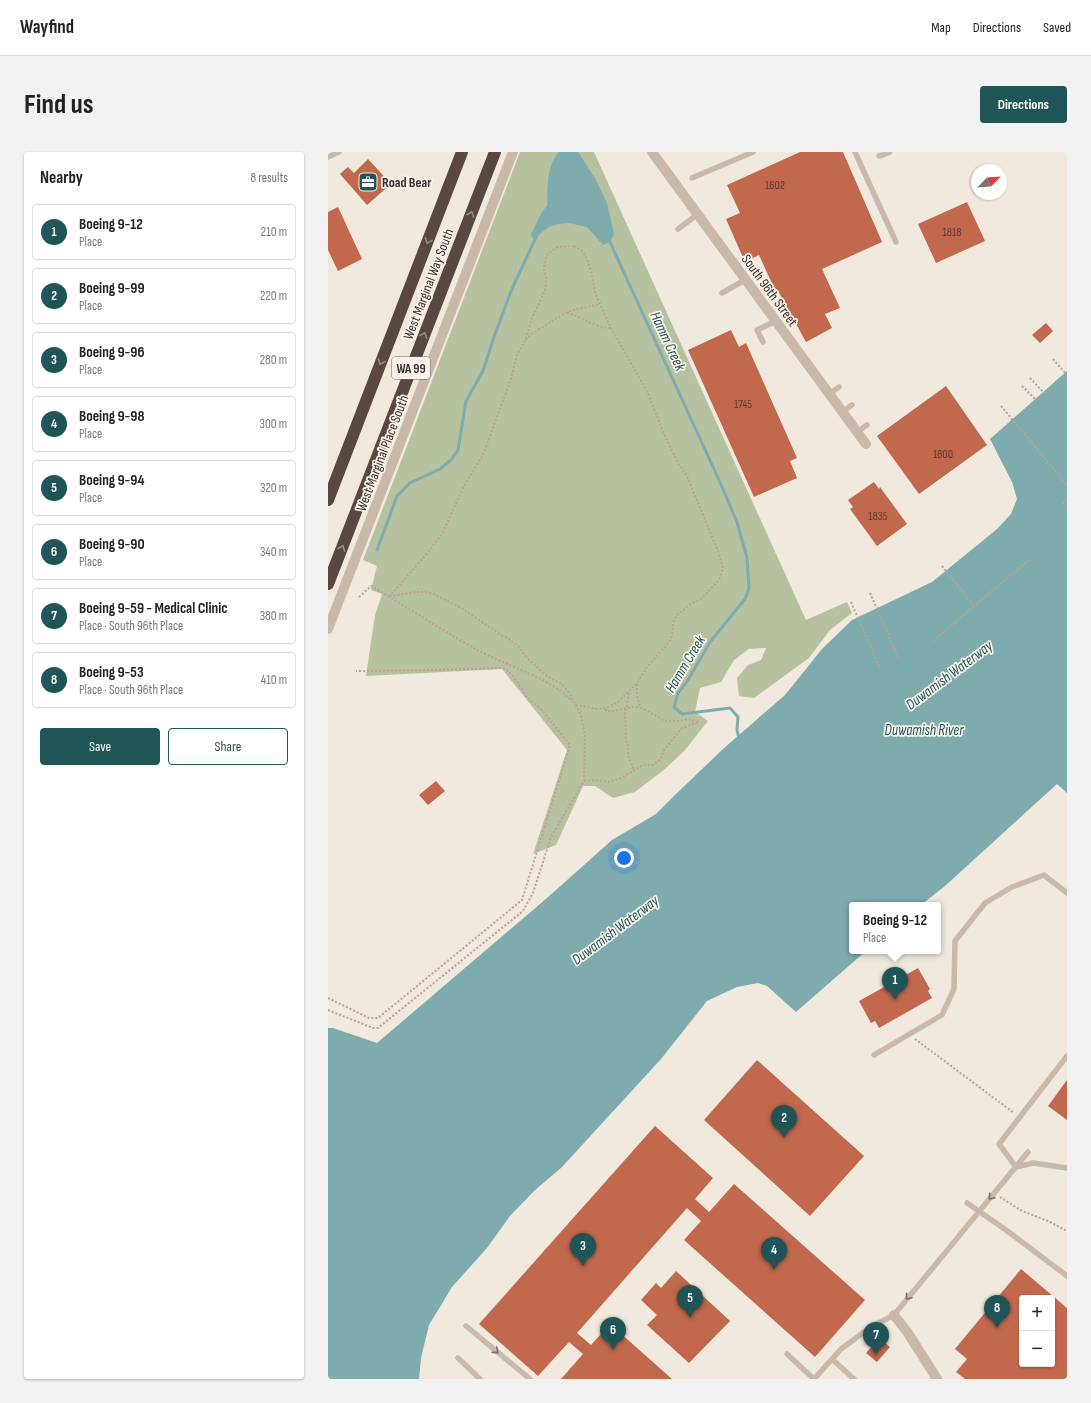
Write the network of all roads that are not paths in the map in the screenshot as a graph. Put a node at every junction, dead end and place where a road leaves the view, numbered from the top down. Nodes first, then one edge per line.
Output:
1 (339, 152) edge
2 (462, 152) edge
3 (495, 152) edge
4 (513, 152) edge
5 (652, 152) edge
6 (753, 152) edge
7 (855, 152) edge
8 (890, 152) edge
9 (879, 156) dead end
10 (328, 157) edge
11 (692, 178) dead end
12 (698, 214) junction
13 (678, 229) dead end
14 (896, 242) dead end
15 (746, 280) junction
16 (722, 292) dead end
17 (776, 321) junction
18 (763, 342) dead end
19 (839, 388) dead end
20 (829, 394) junction
21 (852, 406) dead end
22 (842, 412) junction
23 (867, 425) dead end
24 (857, 432) junction
25 (866, 444) dead end
26 (328, 500) edge
27 (328, 584) edge
28 (328, 629) edge
29 (1067, 893) edge
30 (874, 1055) dead end
31 (1067, 1056) edge
32 (1028, 1152) dead end
33 (1016, 1167) junction
34 (1067, 1168) edge
35 (967, 1203) dead end
36 (979, 1212) junction
37 (1067, 1276) edge
38 (894, 1314) junction
39 (466, 1326) dead end
40 (787, 1354) dead end
41 (458, 1358) dead end
42 (832, 1359) junction
43 (480, 1379) edge
44 (530, 1379) edge
45 (814, 1379) edge
46 (854, 1379) edge
47 (937, 1379) edge

1 - 10 lane
2 -> 26 highway, West Marginal Way South / WA 99
27 -> 3 highway, West Marginal Way South / WA 99
4 - 28 street, West Marginal Place South
5 - 12 street, South 96th Street
6 - 11 lane
7 - 14 lane
8 - 9 lane
12 - 13 lane
12 - 15 street, South 96th Street
15 - 16 lane
15 - 17 street, South 96th Street
17 - 18 lane
17 - 20 street, South 96th Street
19 - 20 lane
20 - 22 street, South 96th Street
21 - 22 lane
22 - 24 street, South 96th Street
23 - 24 lane
24 - 25 street, South 96th Street
29 - 30 lane
31 - 33 lane
32 - 33 lane
33 - 34 lane
33 -> 36 lane
35 - 36 lane
36 - 37 lane
36 -> 38 lane
38 - 42 lane
38 - 47 street
39 -> 44 lane
40 - 45 lane
41 - 43 lane
42 - 45 lane
42 - 46 lane

